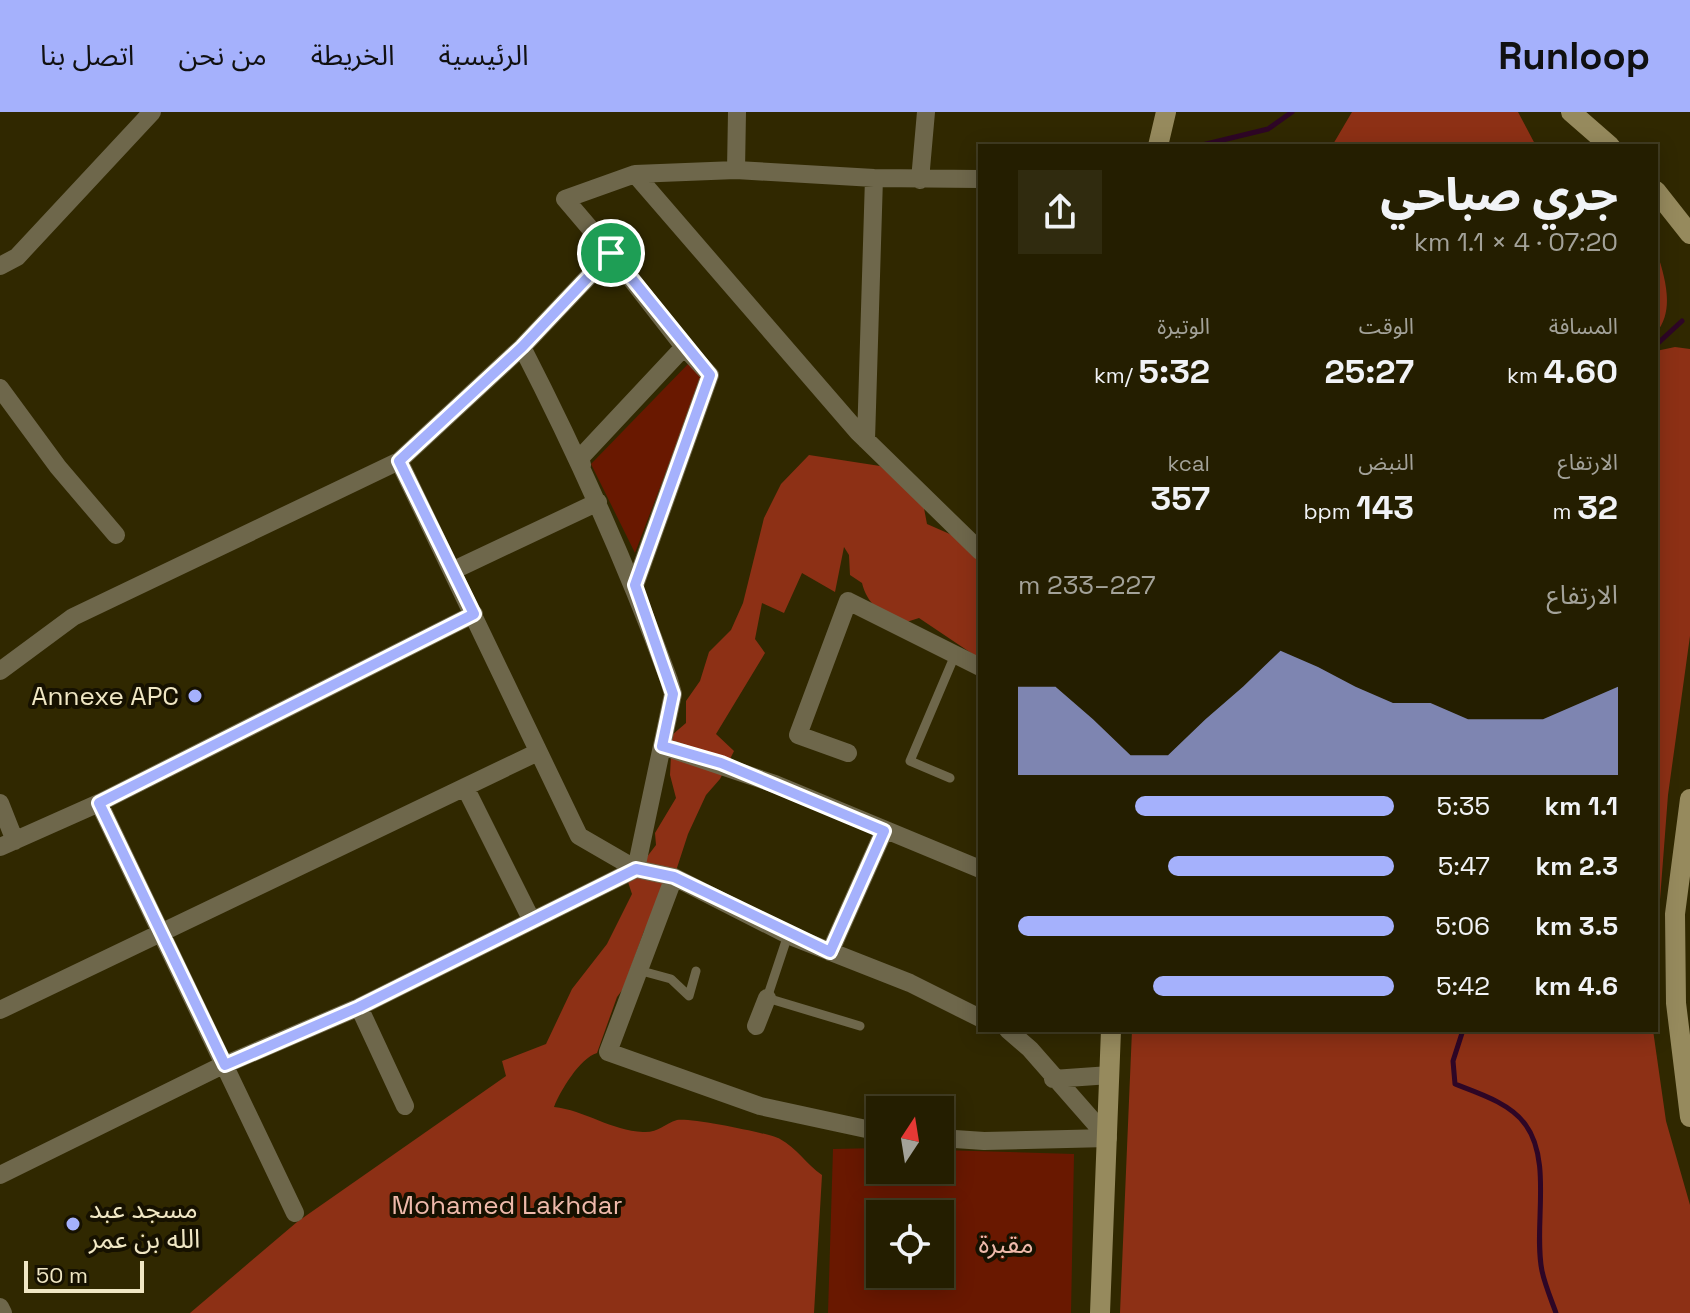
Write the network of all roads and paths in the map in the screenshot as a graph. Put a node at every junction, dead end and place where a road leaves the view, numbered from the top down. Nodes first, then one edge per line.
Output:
1 (152, 112) edge
2 (737, 112) edge
3 (926, 112) edge
4 (1166, 112) edge
5 (1571, 112) edge
6 (1158, 144) edge
7 (1608, 144) edge
8 (736, 170) junction
9 (635, 174) junction
10 (874, 178) junction
11 (978, 179) edge
12 (920, 180) junction
13 (1658, 194) edge
14 (1690, 234) edge
15 (611, 253) junction
16 (0, 266) edge
17 (522, 347) junction
18 (684, 347) junction
19 (0, 388) edge
20 (866, 440) junction
21 (399, 461) junction
22 (582, 465) junction
23 (598, 502) junction
24 (116, 535) dead end
25 (978, 549) edge
26 (454, 570) junction
27 (635, 585) junction
28 (474, 614) junction
29 (955, 655) junction
30 (978, 666) edge
31 (0, 671) edge
32 (662, 746) junction
33 (538, 752) junction
34 (848, 753) dead end
35 (950, 778) dead end
36 (465, 787) junction
37 (1690, 799) edge
38 (0, 803) edge
39 (99, 803) junction
40 (884, 831) junction
41 (7, 844) edge
42 (978, 868) edge
43 (636, 869) junction
44 (674, 877) junction
45 (531, 919) junction
46 (161, 935) junction
47 (788, 935) junction
48 (830, 952) junction
49 (637, 970) junction
50 (696, 971) dead end
51 (767, 998) junction
52 (359, 1007) junction
53 (0, 1010) edge
54 (978, 1017) edge
55 (756, 1026) dead end
56 (860, 1026) dead end
57 (1010, 1032) edge
58 (1111, 1032) edge
59 (225, 1065) junction
60 (1110, 1075) junction
61 (1053, 1079) junction
62 (405, 1106) dead end
63 (1690, 1117) edge
64 (866, 1129) edge
65 (954, 1138) edge
66 (1108, 1138) junction
67 (0, 1175) edge
68 (295, 1213) dead end
69 (0, 1307) edge
70 (3, 1313) edge
71 (1100, 1313) edge

1 - 16 street
2 - 8 street
3 - 12 street
4 - 6 main road
5 - 7 main road
8 - 9 street
8 - 10 street
9 - 15 street
9 - 20 street
10 - 12 street
10 - 20 street
11 - 12 street
13 - 14 main road
15 - 17 street
15 - 18 street
17 - 21 street
17 - 22 street
18 - 22 street
18 - 27 street
19 - 24 street
20 - 25 street
21 - 26 street
21 - 31 street
22 - 23 street
23 - 26 street
23 - 27 street
26 - 28 street
27 - 32 street
28 - 33 street
28 - 39 street
29 - 30 street
29 - 34 street
29 - 35 lane
32 - 40 street
32 - 43 street
33 - 36 street
33 - 43 street
36 - 45 street
36 - 46 street
37 - 63 main road
38 - 41 street
39 - 41 street
39 - 46 street
40 - 42 street
40 - 48 street
43 - 44 street
43 - 45 street
44 - 47 street
44 - 49 street
45 - 52 street
46 - 53 street
46 - 59 street
47 - 48 street
47 - 51 lane
48 - 54 street
49 - 50 lane
49 - 64 street
51 - 55 street
51 - 56 lane
52 - 59 street
52 - 62 street
57 - 61 street
58 - 60 main road
59 - 67 street
59 - 68 street
60 - 61 street
60 - 66 main road
61 - 66 street
65 - 66 street
66 - 71 main road
69 - 70 street

